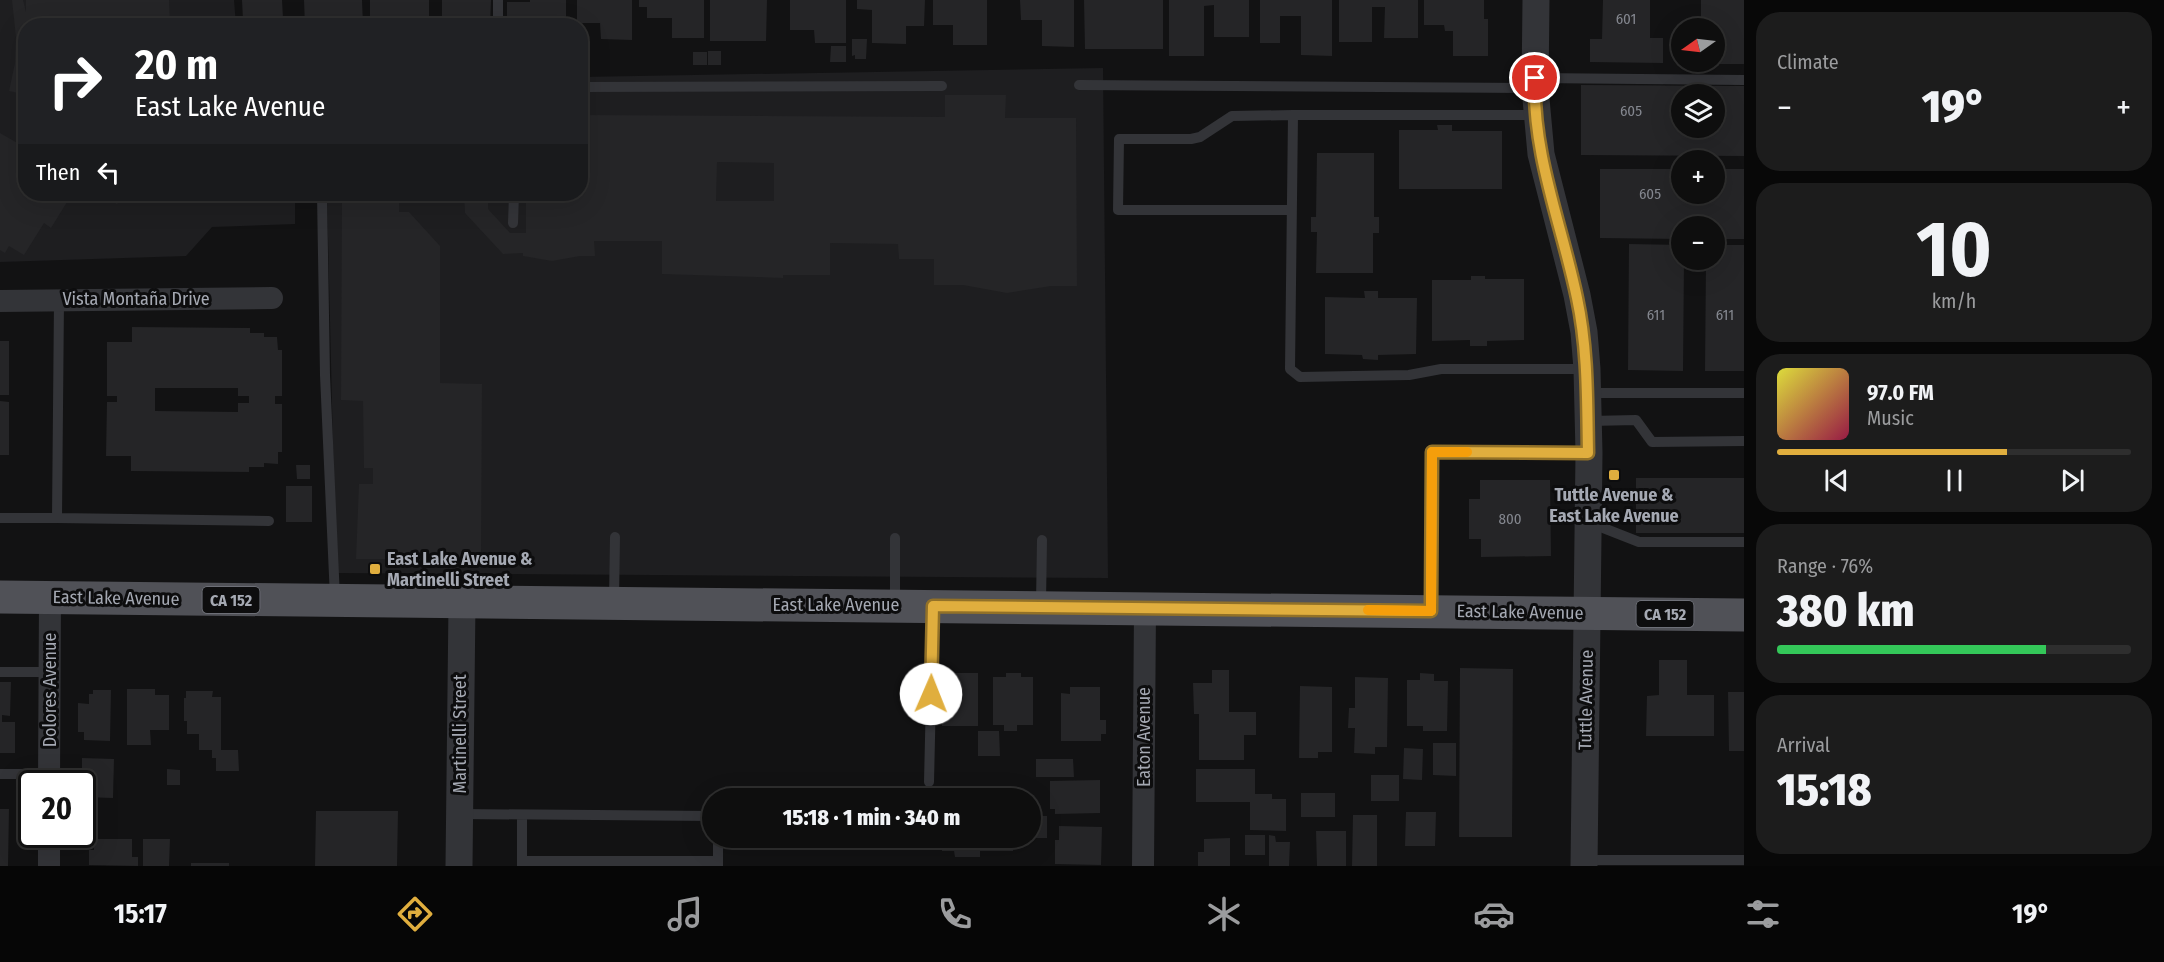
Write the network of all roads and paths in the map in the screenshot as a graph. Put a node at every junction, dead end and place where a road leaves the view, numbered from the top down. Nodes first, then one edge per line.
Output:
1 (498, 0) edge
2 (1536, 0) edge
3 (498, 18) edge
4 (1744, 80) edge
5 (1535, 83) junction
6 (1078, 85) dead end
7 (942, 86) dead end
8 (588, 87) edge
9 (1537, 115) junction
10 (1293, 116) junction
11 (322, 201) edge
12 (514, 201) edge
13 (1291, 210) junction
14 (513, 223) dead end
15 (272, 298) dead end
16 (59, 299) junction
17 (0, 301) edge
18 (1587, 381) junction
19 (1744, 393) edge
20 (1588, 421) junction
21 (1744, 441) edge
22 (1588, 453) junction
23 (0, 518) edge
24 (57, 518) junction
25 (269, 521) dead end
26 (1588, 522) junction
27 (615, 537) dead end
28 (895, 538) dead end
29 (1042, 540) dead end
30 (1744, 542) edge
31 (0, 597) edge
32 (50, 598) junction
33 (335, 601) junction
34 (462, 603) junction
35 (614, 604) junction
36 (895, 606) junction
37 (933, 606) junction
38 (1040, 606) junction
39 (1145, 609) junction
40 (1431, 611) junction
41 (1587, 613) junction
42 (1744, 615) edge
43 (0, 672) edge
44 (50, 672) junction
45 (49, 770) edge
46 (0, 774) edge
47 (18, 776) edge
48 (929, 782) dead end
49 (460, 814) junction
50 (522, 815) junction
51 (702, 816) edge
52 (49, 848) edge
53 (718, 848) edge
54 (1744, 860) edge
55 (522, 863) edge
56 (1584, 863) edge
57 (718, 864) edge
58 (49, 866) edge
59 (459, 866) edge
60 (1143, 866) edge

1 - 3 lane
2 - 5 street, Tuttle Avenue
4 - 5 lane
5 - 6 lane
5 - 9 street, Tuttle Avenue
7 - 8 lane
9 - 10 lane
9 - 18 street, Tuttle Avenue
10 - 13 lane
10 - 13 lane
11 - 33 lane
12 - 14 lane
13 - 18 lane
15 - 16 street, Vista Montaña Drive
16 - 17 street, Vista Montaña Drive
16 - 24 lane
18 - 19 lane
18 - 20 street, Tuttle Avenue
20 - 21 lane
20 - 22 street, Tuttle Avenue
22 - 26 street, Tuttle Avenue
22 - 40 lane
23 - 24 lane
24 - 25 lane
26 - 30 lane
26 - 41 street, Tuttle Avenue
27 - 35 lane
28 - 36 lane
29 - 38 lane
31 - 32 main road, East Lake Avenue / CA 152
32 - 33 main road, East Lake Avenue / CA 152
32 - 44 street, Dolores Avenue
33 - 34 main road, East Lake Avenue / CA 152
34 - 35 main road, East Lake Avenue / CA 152
34 - 49 street, Martinelli Street
35 - 36 main road, East Lake Avenue / CA 152
36 - 37 main road, East Lake Avenue / CA 152
37 - 38 main road, East Lake Avenue / CA 152
37 - 48 lane
38 - 39 main road, East Lake Avenue / CA 152
39 - 40 main road, East Lake Avenue / CA 152
39 - 60 street, Eaton Avenue
40 - 41 main road, East Lake Avenue / CA 152
41 - 42 main road, East Lake Avenue / CA 152
41 - 56 street, Tuttle Avenue
43 - 44 lane
44 - 45 street, Dolores Avenue
46 - 47 lane
49 - 50 lane
49 - 59 street, Martinelli Street
50 - 51 lane
50 - 55 lane
52 - 58 street
53 - 57 lane
54 - 56 lane
55 - 57 lane

